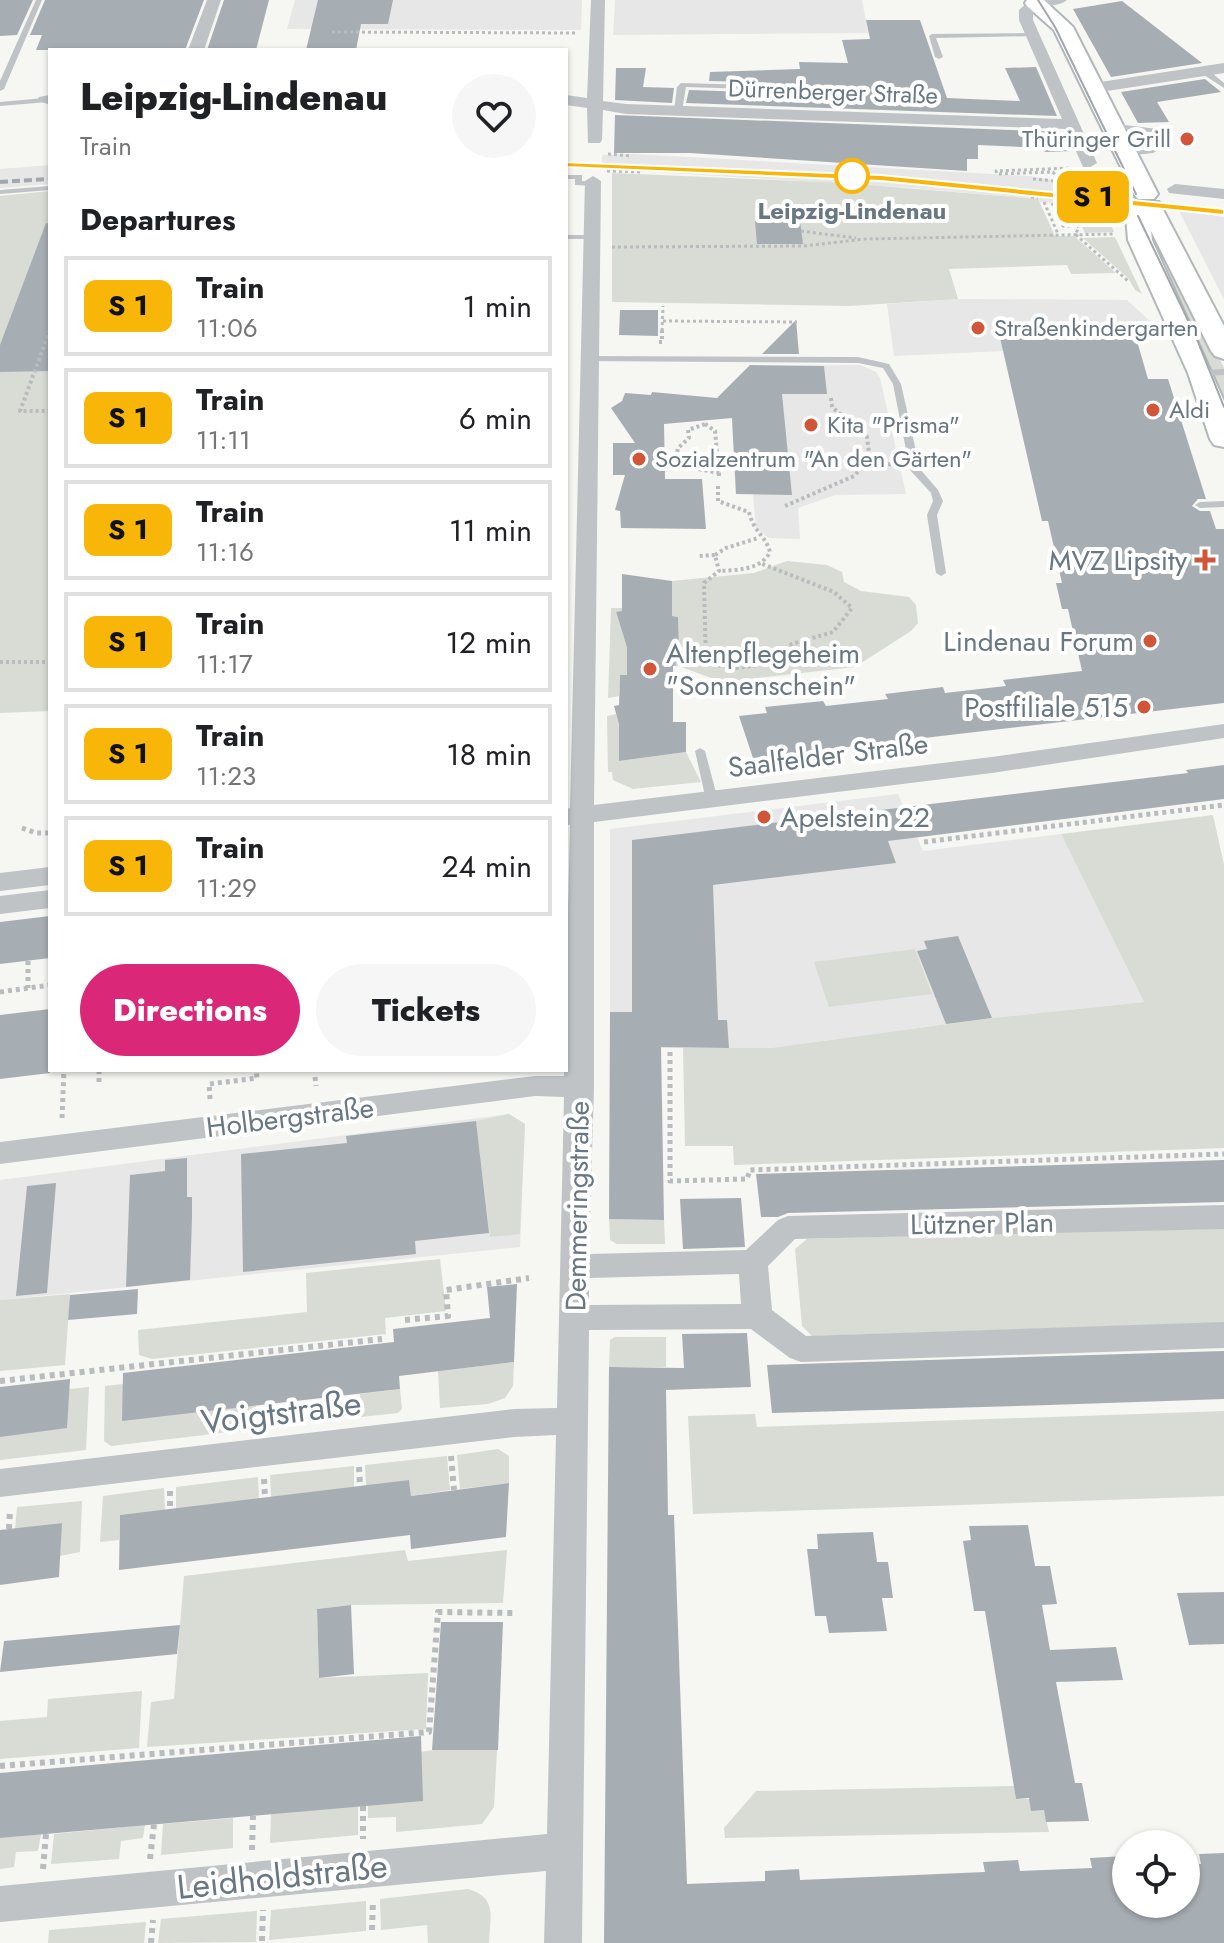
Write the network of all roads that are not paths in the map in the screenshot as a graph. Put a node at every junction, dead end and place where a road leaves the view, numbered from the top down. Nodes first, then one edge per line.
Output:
1 (39, 0) edge
2 (214, 0) edge
3 (598, 0) edge
4 (1060, 0) edge
5 (1031, 14) edge
6 (197, 48) edge
7 (939, 57) dead end
8 (1224, 68) edge
9 (1204, 71) junction
10 (1224, 86) edge
11 (749, 87) dead end
12 (1094, 88) junction
13 (0, 89) edge
14 (48, 100) edge
15 (568, 100) edge
16 (595, 103) junction
17 (0, 104) edge
18 (678, 111) junction
19 (1071, 124) junction
20 (1112, 125) junction
21 (594, 140) dead end
22 (1127, 154) junction
23 (1088, 166) road end
24 (568, 177) edge
25 (593, 182) joint
26 (48, 188) edge
27 (1175, 189) dead end
28 (0, 192) edge
29 (1224, 194) edge
30 (1134, 201) junction
31 (568, 237) edge
32 (598, 242) junction
33 (1224, 351) edge
34 (588, 359) junction
35 (1212, 372) edge
36 (1224, 439) edge
37 (1224, 504) edge
38 (1200, 505) dead end
39 (941, 573) dead end
40 (1224, 731) edge
41 (700, 751) dead end
42 (712, 800) junction
43 (571, 820) edge
44 (48, 876) edge
45 (0, 882) edge
46 (48, 899) edge
47 (0, 905) edge
48 (580, 1087) junction
49 (0, 1153) edge
50 (1224, 1217) edge
51 (753, 1262) junction
52 (577, 1266) junction
53 (757, 1316) junction
54 (575, 1318) junction
55 (1224, 1335) edge
56 (572, 1421) junction
57 (6, 1492) edge
58 (564, 1852) junction
59 (0, 1904) edge
60 (563, 1943) edge

1 - 13 lane
2 - 6 street
3 - 16 street
4 - 5 street
5 - 7 lane
5 - 12 main road
5 - 19 street
5 - 30 main road
8 - 9 street
9 - 10 lane
9 - 12 street
11 - 18 lane
12 - 20 main road
14 - 17 lane
15 - 16 street, Dürrenberger Straße
16 - 18 street, Dürrenberger Straße
16 - 21 street
18 - 19 street, Dürrenberger Straße
19 - 23 street
20 - 22 main road
20 - 22 lane
22 - 30 main road
24 - 25 lane
25 - 32 street, Demmeringstraße
26 - 28 lane
27 - 29 street
30 - 33 main road
30 - 35 main road
31 - 32 lane
32 - 34 street, Demmeringstraße
34 - 39 lane
34 - 43 street, Demmeringstraße
35 - 36 main road
37 - 38 lane
40 - 42 street, Saalfelder Straße
41 - 42 lane
42 - 43 street, Saalfelder Straße
43 - 48 street, Demmeringstraße
44 - 45 street
46 - 47 street
48 - 49 street, Holbergstraße
48 - 52 street, Demmeringstraße
50 - 51 street, Lützner Plan
51 - 52 street
51 - 53 street
52 - 54 street, Demmeringstraße
53 - 54 street
53 - 55 street
54 - 56 street, Demmeringstraße
56 - 57 street, Voigtstraße
56 - 58 street, Demmeringstraße
58 - 59 street, Leidholdstraße
58 - 60 street, Demmeringstraße

